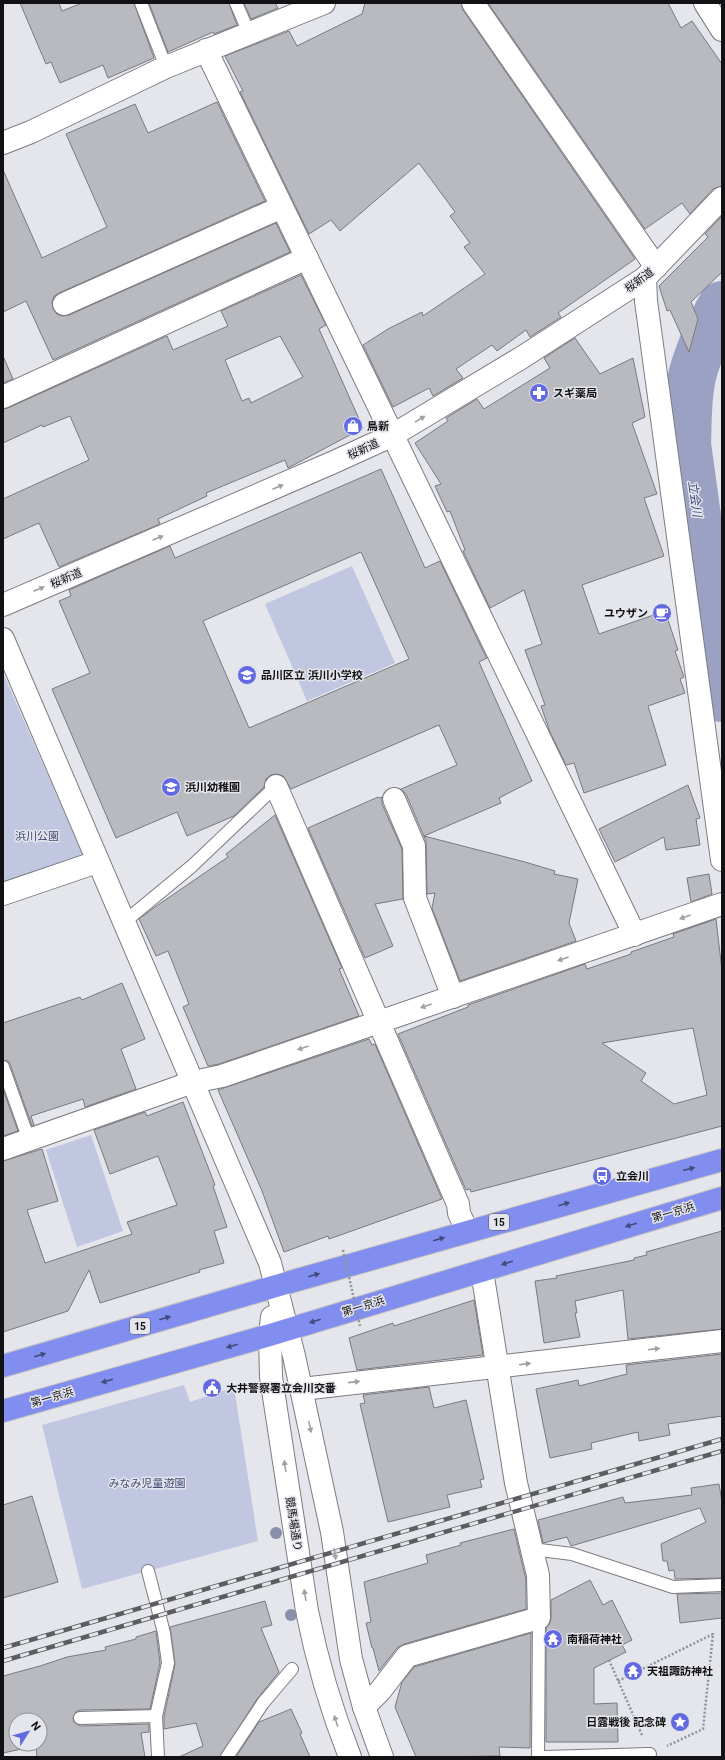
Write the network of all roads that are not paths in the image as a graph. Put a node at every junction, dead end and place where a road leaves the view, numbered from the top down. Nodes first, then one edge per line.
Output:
1 (141, 3) edge
2 (236, 3) edge
3 (324, 3) edge
4 (473, 3) edge
5 (705, 3) edge
6 (722, 30) edge
7 (249, 33) junction
8 (206, 50) junction
9 (166, 67) junction
10 (3, 143) edge
11 (722, 198) edge
12 (282, 207) junction
13 (307, 258) junction
14 (651, 272) junction
15 (64, 304) dead end
16 (3, 397) edge
17 (393, 435) junction
18 (3, 605) edge
19 (3, 639) edge
20 (717, 779) edge
21 (276, 786) joint
22 (394, 799) dead end
23 (722, 860) edge
24 (97, 862) junction
25 (3, 894) edge
26 (722, 904) edge
27 (123, 923) junction
28 (634, 935) junction
29 (452, 997) junction
30 (378, 1023) junction
31 (3, 1068) edge
32 (193, 1082) junction
33 (29, 1140) junction
34 (3, 1149) edge
35 (722, 1160) edge
36 (722, 1198) edge
37 (467, 1231) junction
38 (482, 1271) junction
39 (276, 1286) junction
40 (279, 1332) junction
41 (722, 1341) edge
42 (3, 1366) edge
43 (498, 1367) junction
44 (302, 1389) junction
45 (3, 1411) edge
46 (532, 1549) junction
47 (148, 1571) dead end
48 (722, 1585) edge
49 (539, 1618) junction
50 (292, 1669) dead end
51 (364, 1707) junction
52 (156, 1716) junction
53 (80, 1718) dead end
54 (650, 1754) road end
55 (158, 1757) edge
56 (227, 1757) edge
57 (350, 1757) edge
58 (382, 1757) edge
59 (538, 1757) edge
60 (544, 1757) edge

1 - 9 lane
2 - 7 lane
3 - 7 street
4 - 14 street
5 - 6 street
7 - 8 street
8 - 9 street
8 - 12 street
9 - 10 street
11 - 14 street, 桜新道
12 - 13 street
12 - 15 street
13 - 16 street
13 - 17 street
17 -> 14 street, 桜新道
14 - 20 street
18 -> 17 street, 桜新道
17 - 28 street
19 - 24 street
20 - 23 street
21 - 27 lane
21 - 30 street
22 - 29 street
24 - 25 street
24 - 27 street
26 -> 28 street
27 - 32 street
28 -> 29 street
29 -> 30 street
30 -> 32 street
30 - 37 street
31 - 33 lane
32 - 33 street
32 - 39 street
33 - 34 street
37 -> 35 highway, 15
36 -> 38 highway, 第一京浜
39 -> 37 highway, 15
38 -> 40 highway, 第一京浜
38 - 43 street
39 - 40 street
42 -> 39 highway, 15
40 - 44 street
40 -> 45 highway, 第一京浜
57 -> 40 street, 競馬場通り
43 -> 41 street
44 -> 43 street
43 - 46 street
44 -> 51 street
46 - 48 lane
46 - 49 street
47 - 52 lane
49 - 51 street
49 - 59 lane
50 - 56 lane
51 - 58 street
52 - 53 lane
52 - 55 lane
54 - 60 lane

